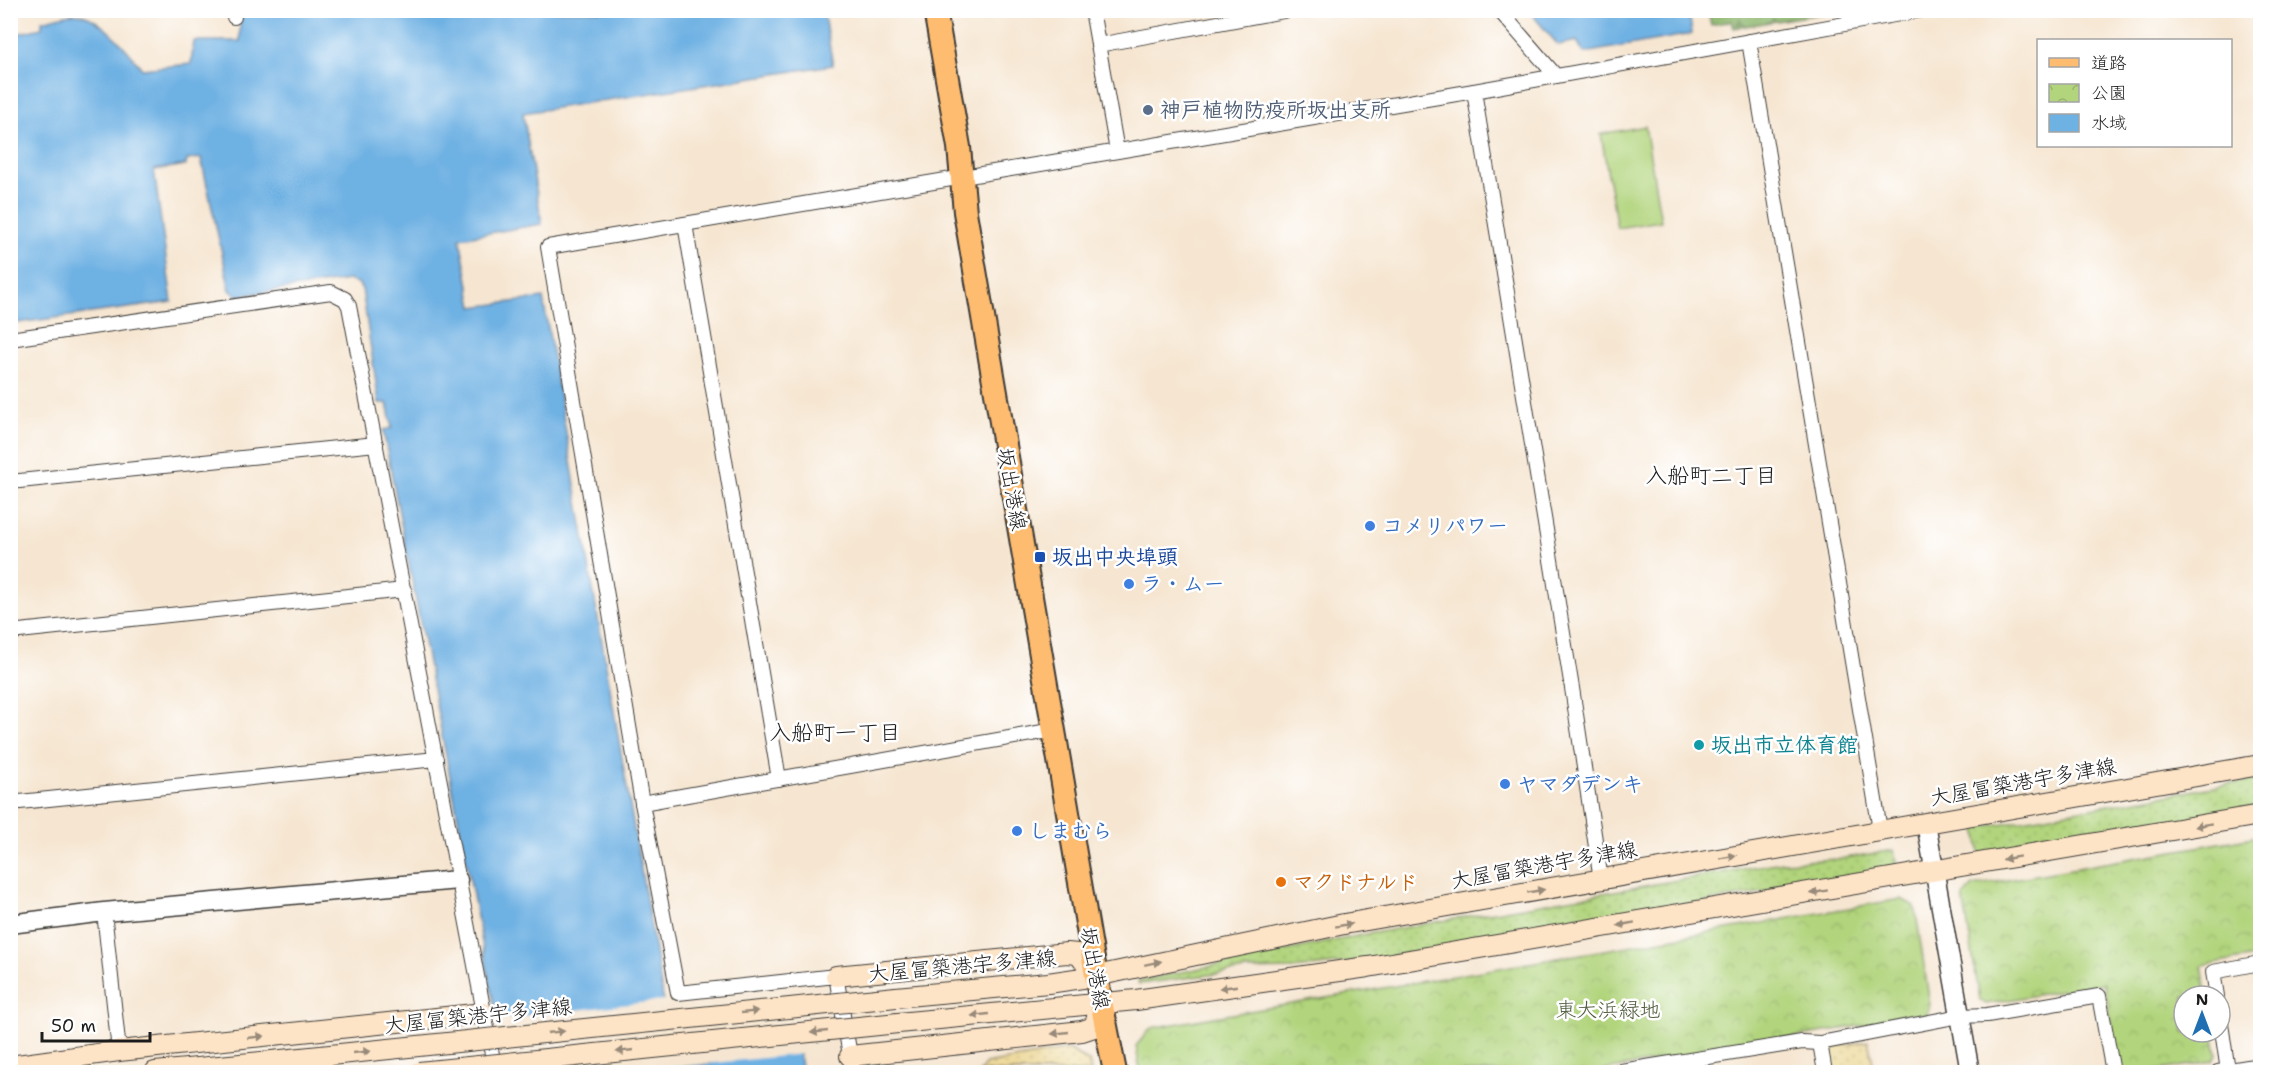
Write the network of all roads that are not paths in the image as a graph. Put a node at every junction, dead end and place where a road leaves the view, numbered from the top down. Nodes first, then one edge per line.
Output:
1 (935, 10) edge
2 (1092, 10) edge
3 (1200, 10) edge
4 (1289, 10) edge
5 (1499, 10) edge
6 (1922, 10) edge
7 (1202, 25) junction
8 (1749, 41) junction
9 (1098, 45) junction
10 (1556, 76) junction
11 (1474, 91) junction
12 (1117, 151) junction
13 (962, 178) junction
14 (685, 224) junction
15 (10, 339) edge
16 (376, 444) junction
17 (10, 482) edge
18 (404, 590) junction
19 (10, 632) edge
20 (1054, 730) junction
21 (436, 759) junction
22 (2260, 765) edge
23 (779, 779) junction
24 (10, 803) edge
25 (642, 803) junction
26 (2260, 815) edge
27 (1926, 823) junction
28 (1880, 830) junction
29 (1935, 872) junction
30 (458, 880) junction
31 (1601, 880) junction
32 (104, 912) junction
33 (10, 924) edge
34 (2260, 963) edge
35 (836, 975) junction
36 (1096, 976) junction
37 (2215, 984) edge
38 (1101, 1004) junction
39 (484, 1013) junction
40 (1960, 1016) junction
41 (1820, 1043) junction
42 (2221, 1044) edge
43 (118, 1052) junction
44 (851, 1064) edge
45 (2260, 1065) edge
46 (10, 1066) edge
47 (155, 1072) edge
48 (419, 1072) edge
49 (495, 1072) edge
50 (1115, 1072) edge
51 (1615, 1072) edge
52 (1825, 1072) edge
53 (1970, 1072) edge
54 (2113, 1072) edge
55 (2223, 1072) edge

1 - 13 main road, 坂出港線
2 - 9 street
3 - 7 street
4 - 7 street
5 - 10 street
6 - 8 street
7 - 9 street
8 - 10 street
8 - 28 street
9 - 12 street
10 - 11 street
11 - 12 street
11 - 31 street
12 - 13 street
13 - 14 street
13 - 20 main road, 坂出港線
14 - 23 street
14 - 25 street
15 - 16 street
16 - 17 street
16 - 18 street
18 - 19 street
18 - 21 street
20 - 23 street
20 - 36 main road, 坂出港線
21 - 24 street
21 - 30 street
22 - 27 main road, 大屋冨築港宇多津線
23 - 25 street
25 - 35 street
26 -> 29 main road
27 - 28 main road, 大屋冨築港宇多津線
27 - 29 street
31 -> 28 main road, 大屋冨築港宇多津線
29 -> 38 main road
29 - 40 street
30 - 32 street
30 - 39 street
36 -> 31 main road, 大屋冨築港宇多津線
32 - 33 street
32 - 43 street
34 - 37 street
35 - 36 main road
35 - 44 street
36 - 38 main road, 坂出港線
47 -> 36 main road, 大屋冨築港宇多津線, bridge
38 -> 44 main road
38 -> 48 main road, bridge
38 - 50 main road, 坂出港線
43 -> 39 main road
39 - 49 street
40 - 41 street
40 - 53 street
40 - 54 street
41 - 51 street
41 - 52 street
42 - 55 street
43 - 46 main road
45 - 55 street

